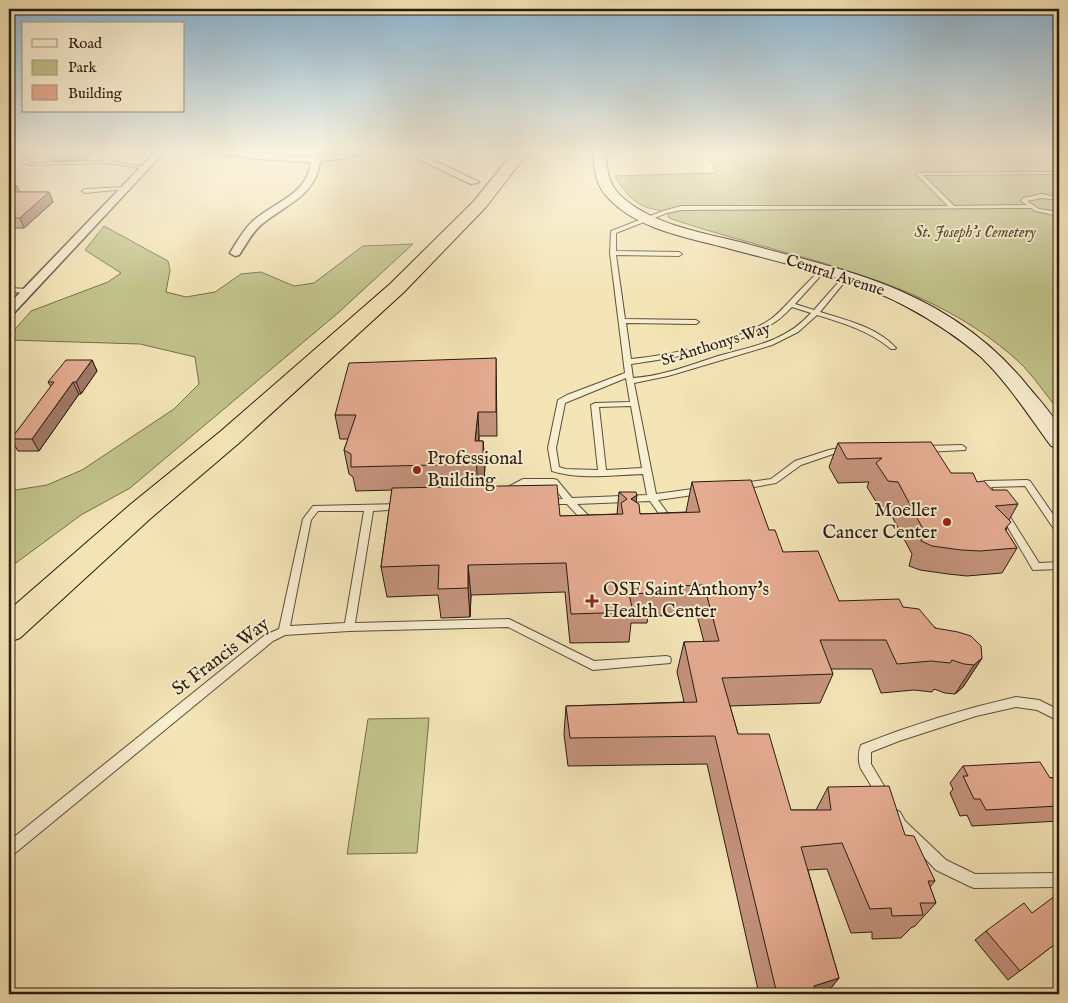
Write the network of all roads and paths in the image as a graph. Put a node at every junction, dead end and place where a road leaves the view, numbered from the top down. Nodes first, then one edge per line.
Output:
1 (117, 197) edge
2 (292, 197) edge
3 (486, 197) edge
4 (617, 197) edge
5 (941, 197) edge
6 (1032, 197) edge
7 (1030, 207) junction
8 (952, 208) junction
9 (1059, 214) edge
10 (648, 218) junction
11 (235, 253) dead end
12 (612, 253) junction
13 (680, 254) dead end
14 (822, 271) junction
15 (845, 278) junction
16 (9, 290) edge
17 (28, 291) junction
18 (790, 304) junction
19 (9, 310) edge
20 (815, 313) junction
21 (623, 321) junction
22 (696, 322) dead end
23 (893, 348) dead end
24 (627, 362) junction
25 (630, 377) junction
26 (635, 404) junction
27 (1059, 441) edge
28 (962, 448) dead end
29 (856, 449) edge
30 (913, 449) edge
31 (647, 471) junction
32 (565, 472) junction
33 (602, 473) junction
34 (554, 482) junction
35 (730, 488) edge
36 (713, 491) edge
37 (502, 498) edge
38 (652, 498) junction
39 (572, 502) junction
40 (535, 503) edge
41 (409, 507) edge
42 (369, 508) junction
43 (1058, 524) edge
44 (653, 526) edge
45 (597, 527) edge
46 (1059, 566) edge
47 (349, 627) junction
48 (9, 629) edge
49 (284, 632) junction
50 (666, 660) dead end
51 (1059, 716) edge
52 (9, 849) edge
53 (1059, 880) edge

1 - 17 street
2 - 11 street
3 - 48 highway
4 - 10 street, Central Avenue
5 - 8 lane
6 - 7 lane
7 - 8 lane
7 - 9 lane
8 - 10 lane
10 - 12 lane
10 - 14 street, Central Avenue
12 - 13 lane
12 - 21 lane
14 - 15 street, Central Avenue
14 - 18 lane, St Anthonys Way
15 - 20 lane, St Anthonys Way
15 - 27 street, Central Avenue
16 - 17 lane
17 - 19 street
18 - 20 lane
18 - 24 lane, St Anthonys Way
20 - 23 lane
20 - 25 lane, St Anthonys Way
21 - 22 lane
21 - 24 lane
24 - 25 lane
25 - 26 lane
25 - 32 lane
26 - 31 lane
26 - 33 lane
28 - 30 lane
29 - 35 lane
31 - 33 lane
31 - 38 lane
32 - 33 lane
32 - 34 lane
34 - 37 lane
34 - 39 lane
36 - 38 lane
38 - 39 lane
38 - 44 lane
39 - 40 lane
39 - 45 lane
41 - 42 lane
42 - 47 lane
42 - 49 lane
43 - 46 lane
47 - 49 lane, St Francis Way
47 - 50 lane, St Francis Way
49 - 52 lane, St Francis Way
51 - 53 lane

